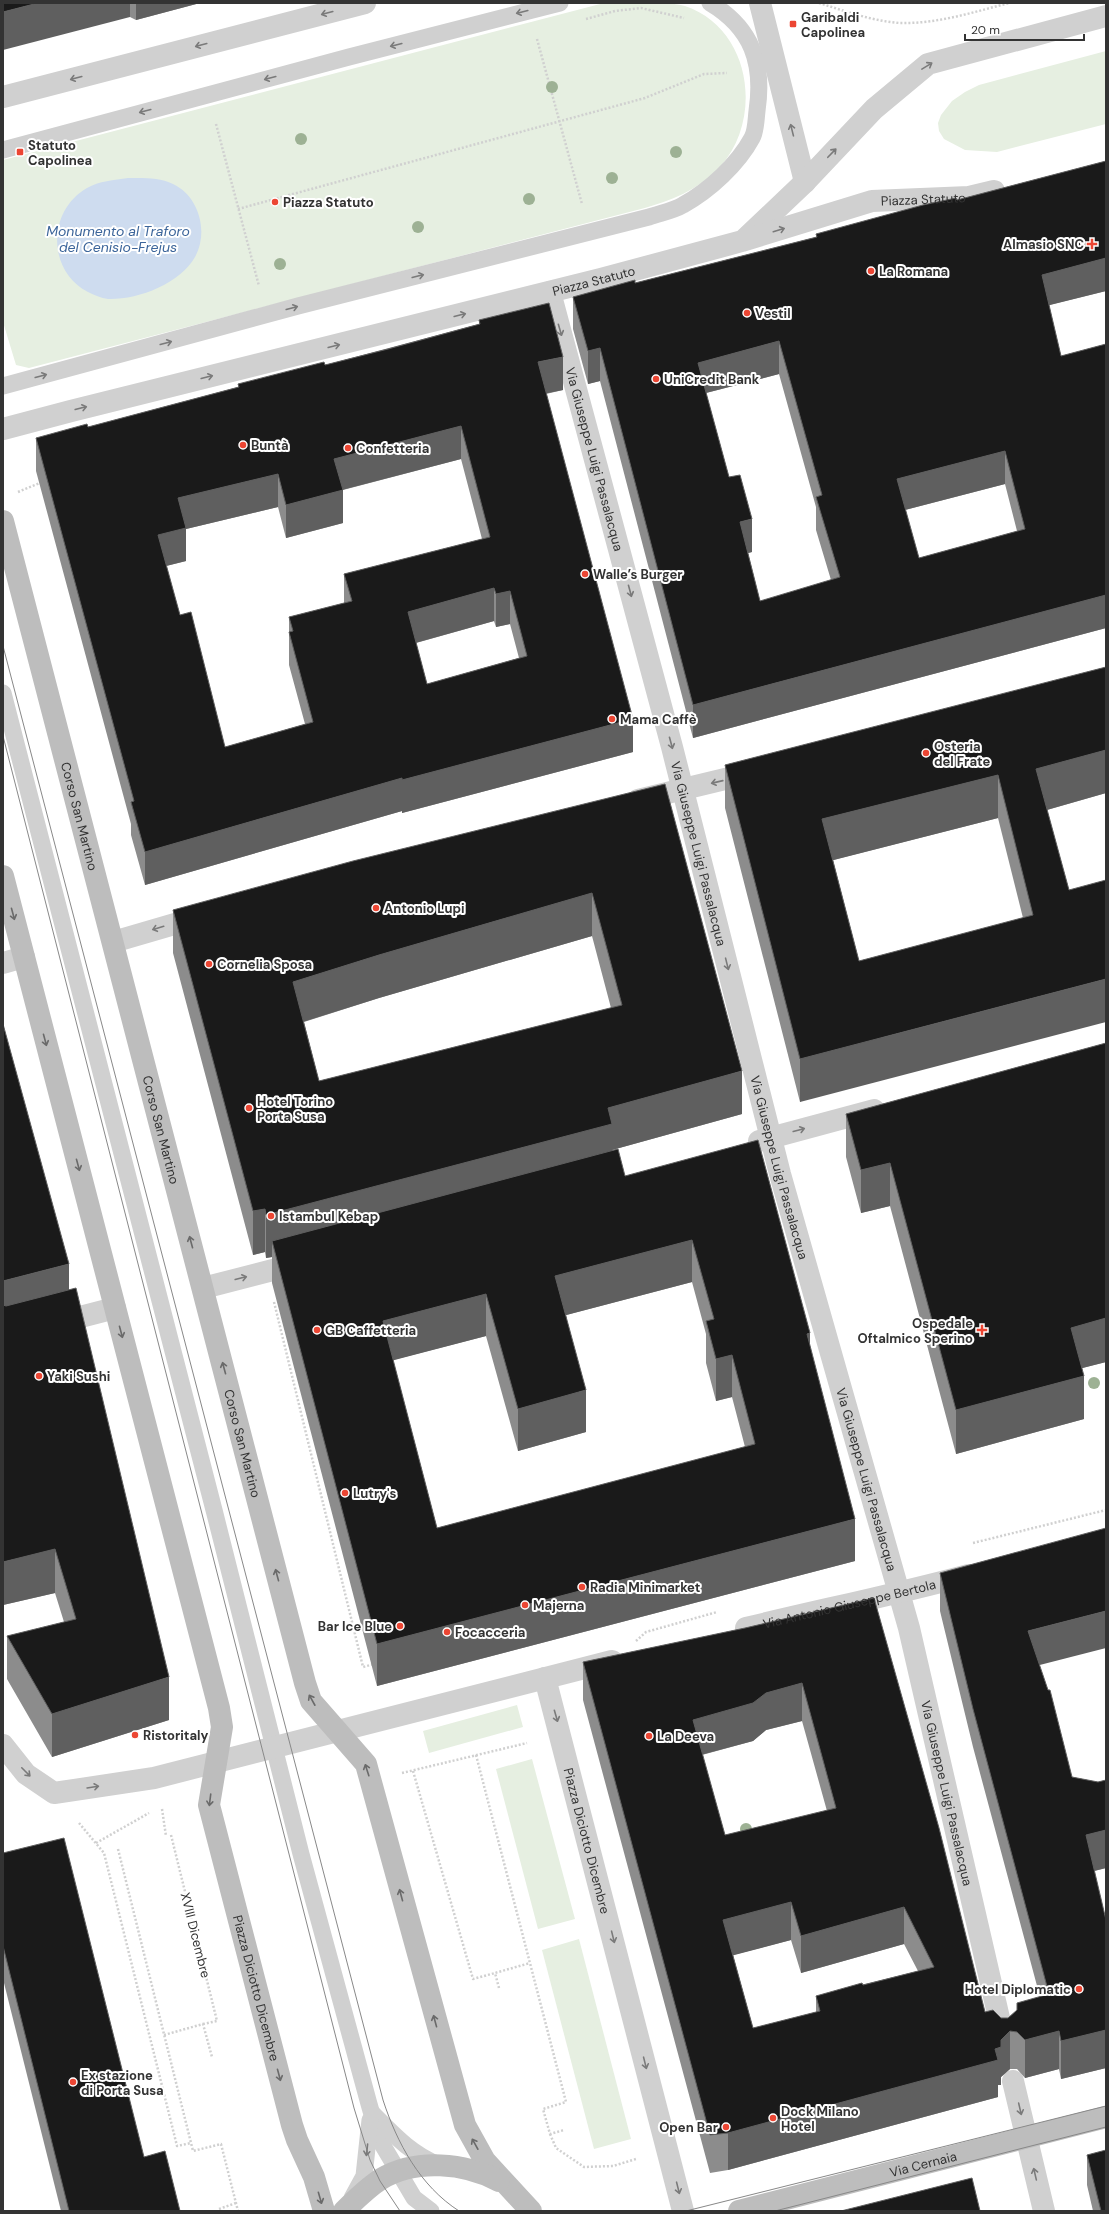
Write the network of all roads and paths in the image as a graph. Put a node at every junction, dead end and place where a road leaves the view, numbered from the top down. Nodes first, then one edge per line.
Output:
1 (365, 3) edge
2 (560, 3) edge
3 (710, 3) edge
4 (760, 3) edge
5 (819, 3) edge
6 (1009, 3) edge
7 (529, 10) junction
8 (1106, 16) edge
9 (687, 19) dead end
10 (579, 20) dead end
11 (732, 74) dead end
12 (3, 97) edge
13 (214, 116) dead end
14 (559, 122) junction
15 (3, 150) edge
16 (805, 182) junction
17 (1015, 185) edge
18 (582, 206) dead end
19 (238, 208) junction
20 (742, 241) junction
21 (260, 290) dead end
22 (550, 292) junction
23 (3, 386) edge
24 (3, 429) edge
25 (45, 480) edge
26 (10, 494) dead end
27 (3, 521) edge
28 (3, 692) edge
29 (776, 766) edge
30 (683, 790) junction
31 (619, 805) edge
32 (3, 876) edge
33 (225, 909) edge
34 (113, 942) junction
35 (24, 958) junction
36 (3, 963) edge
37 (891, 1106) edge
38 (772, 1138) junction
39 (742, 1145) edge
40 (319, 1258) edge
41 (203, 1288) junction
42 (273, 1300) dead end
43 (115, 1308) junction
44 (3, 1337) edge
45 (990, 1569) edge
46 (898, 1594) junction
47 (724, 1634) edge
48 (633, 1656) edge
49 (378, 1663) edge
50 (545, 1678) junction
51 (146, 1724) edge
52 (336, 1730) junction
53 (148, 1732) dead end
54 (561, 1734) junction
55 (3, 1744) edge
56 (274, 1746) junction
57 (476, 1755) junction
58 (216, 1761) junction
59 (413, 1771) junction
60 (402, 1773) dead end
61 (74, 1821) dead end
62 (171, 1835) dead end
63 (166, 1836) dead end
64 (96, 1843) junction
65 (118, 1849) dead end
66 (530, 1963) junction
67 (495, 1973) junction
68 (499, 1988) dead end
69 (203, 2024) junction
70 (164, 2035) junction
71 (1005, 2044) edge
72 (212, 2057) dead end
73 (1013, 2081) dead end
74 (371, 2112) junction
75 (1106, 2118) edge
76 (564, 2130) dead end
77 (550, 2134) junction
78 (1027, 2138) junction
79 (191, 2143) junction
80 (667, 2149) junction
81 (439, 2165) junction
82 (399, 2172) junction
83 (520, 2199) edge
84 (236, 2203) junction
85 (219, 2209) dead end
86 (238, 2211) edge
87 (324, 2211) edge
88 (344, 2211) edge
89 (431, 2211) edge
90 (549, 2211) edge
91 (683, 2211) edge
92 (739, 2211) edge
93 (1044, 2211) edge

1 -> 12 street
2 - 7 lane
23 -> 3 lane
16 -> 4 street
5 - 6 path
7 - 14 path
7 -> 15 lane
16 -> 8 street, Piazza Statuto
9 - 10 path
11 - 14 path
13 - 19 path
14 - 18 path
14 - 19 path
16 - 20 street, Piazza Statuto
20 -> 17 street, Piazza Statuto
19 - 21 path
20 - 22 street, Piazza Statuto
24 -> 22 street, Piazza Statuto
22 -> 30 street, Via Giuseppe Luigi Passalacqua
25 - 26 path
27 - 34 main road, Corso San Martino
28 - 56 lane
29 -> 30 street
30 - 31 street
30 -> 38 street, Via Giuseppe Luigi Passalacqua
32 -> 35 main road
33 -> 34 street
41 -> 34 main road, Corso San Martino
35 - 36 street
35 -> 43 main road
38 -> 37 street
38 - 39 street
38 - 46 street, Via Giuseppe Luigi Passalacqua
41 -> 40 street
52 -> 41 main road, Corso San Martino
42 - 49 path
43 - 44 street
43 -> 58 main road
45 - 46 street, Via Antonio Giuseppe Bertola
46 - 47 street, Via Antonio Giuseppe Bertola
46 - 71 street, Via Giuseppe Luigi Passalacqua
48 - 50 street
50 - 52 street
50 -> 54 street, Piazza Diciotto Dicembre
51 - 53 path
52 - 56 street
83 -> 52 main road
54 - 57 path
54 -> 80 street, Piazza Diciotto Dicembre
55 -> 58 street
56 - 58 street
56 - 74 lane
57 - 59 path
57 - 66 path
58 -> 87 main road, Piazza Diciotto Dicembre
59 - 60 path
59 - 67 path
61 - 64 path
62 - 69 path, XVIII Dicembre
63 - 64 path
64 - 79 path
65 - 70 path
66 - 67 path
66 - 77 path
67 - 68 path
69 - 70 path
69 - 72 path
70 - 79 path
73 -> 78 street
74 - 81 lane
74 - 82 lane
74 -> 88 lane
75 - 78 main road, Via Cernaia
76 - 77 path
77 - 80 path
78 - 92 main road, Via Cernaia
93 -> 78 street
79 - 84 path
80 -> 91 street, Piazza Diciotto Dicembre
81 - 82 main road
81 - 83 main road
82 - 88 main road
82 - 89 lane
83 - 90 main road
84 - 85 path
84 - 86 path

